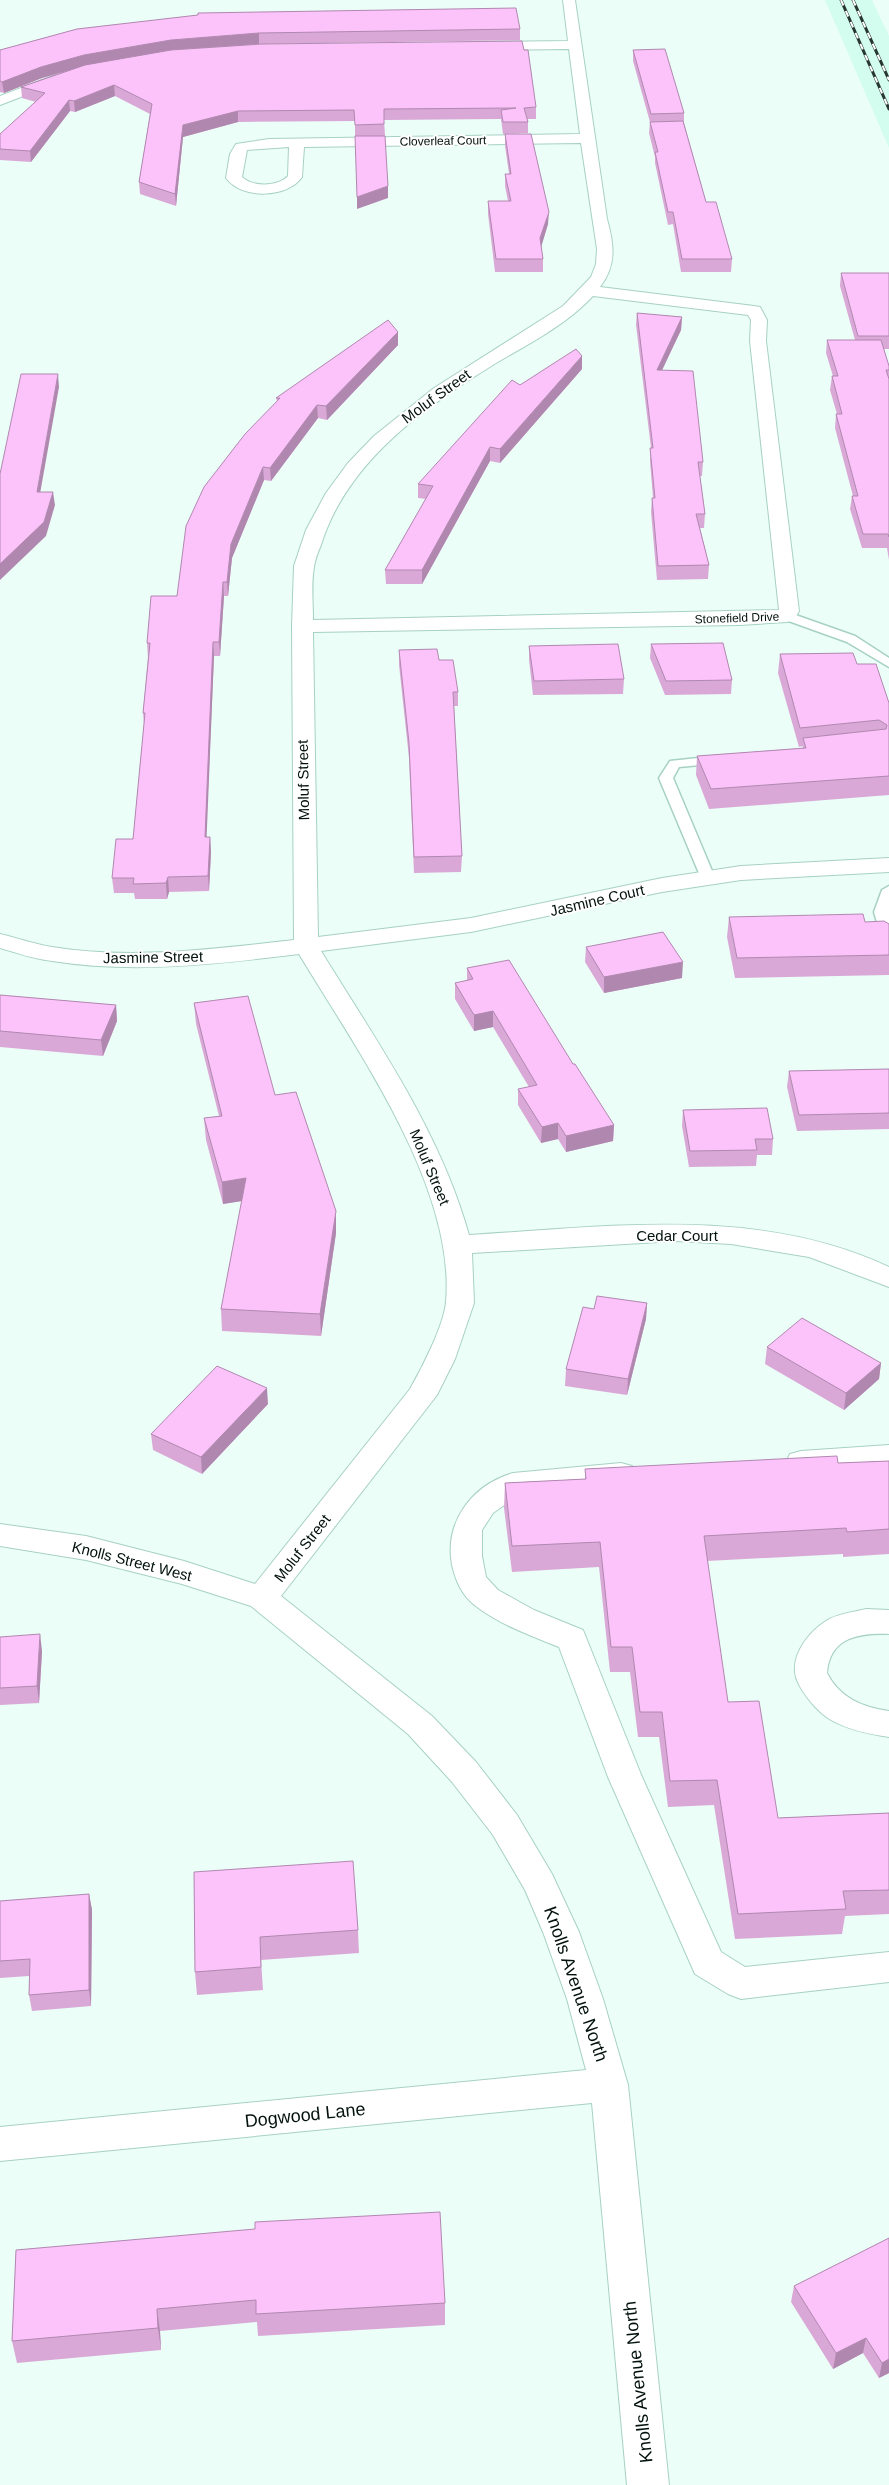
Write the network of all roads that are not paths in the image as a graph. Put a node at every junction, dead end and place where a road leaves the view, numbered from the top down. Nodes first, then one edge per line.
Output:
1 (569, 0) edge
2 (574, 45) junction
3 (472, 46) edge
4 (73, 74) edge
5 (0, 101) edge
6 (588, 138) junction
7 (298, 143) junction
8 (589, 291) junction
9 (786, 616) junction
10 (302, 626) junction
11 (889, 663) edge
12 (732, 758) edge
13 (889, 865) edge
14 (708, 878) junction
15 (889, 890) edge
16 (889, 940) edge
17 (0, 941) edge
18 (306, 946) junction
19 (458, 1245) junction
20 (889, 1278) edge
21 (889, 1456) edge
22 (770, 1464) edge
23 (650, 1472) edge
24 (0, 1534) edge
25 (262, 1598) junction
26 (889, 1622) edge
27 (889, 1724) edge
28 (889, 1967) edge
29 (610, 2085) junction
30 (0, 2144) edge
31 (648, 2485) edge

1 - 2 street, Moluf Street
2 - 3 street
2 - 6 street, Moluf Street
4 - 5 street
6 - 7 street, Cloverleaf Court
6 - 8 street, Moluf Street
7 - 7 street, Cloverleaf Court
8 - 9 street, Stonefield Drive
8 - 10 street, Moluf Street
9 - 10 street, Stonefield Drive
9 - 11 lane
10 - 18 street, Moluf Street
12 - 14 lane
13 - 14 street, Jasmine Court
14 - 18 street, Jasmine Court
15 - 16 lane
17 - 18 street, Jasmine Street
18 - 19 street, Moluf Street
19 - 20 street, Cedar Court
19 - 25 street, Moluf Street
21 - 22 street
23 - 28 street
24 - 25 street, Knolls Street West
25 - 29 street, Knolls Avenue North
26 - 27 street
29 - 30 street, Dogwood Lane
29 - 31 street, Knolls Avenue North

